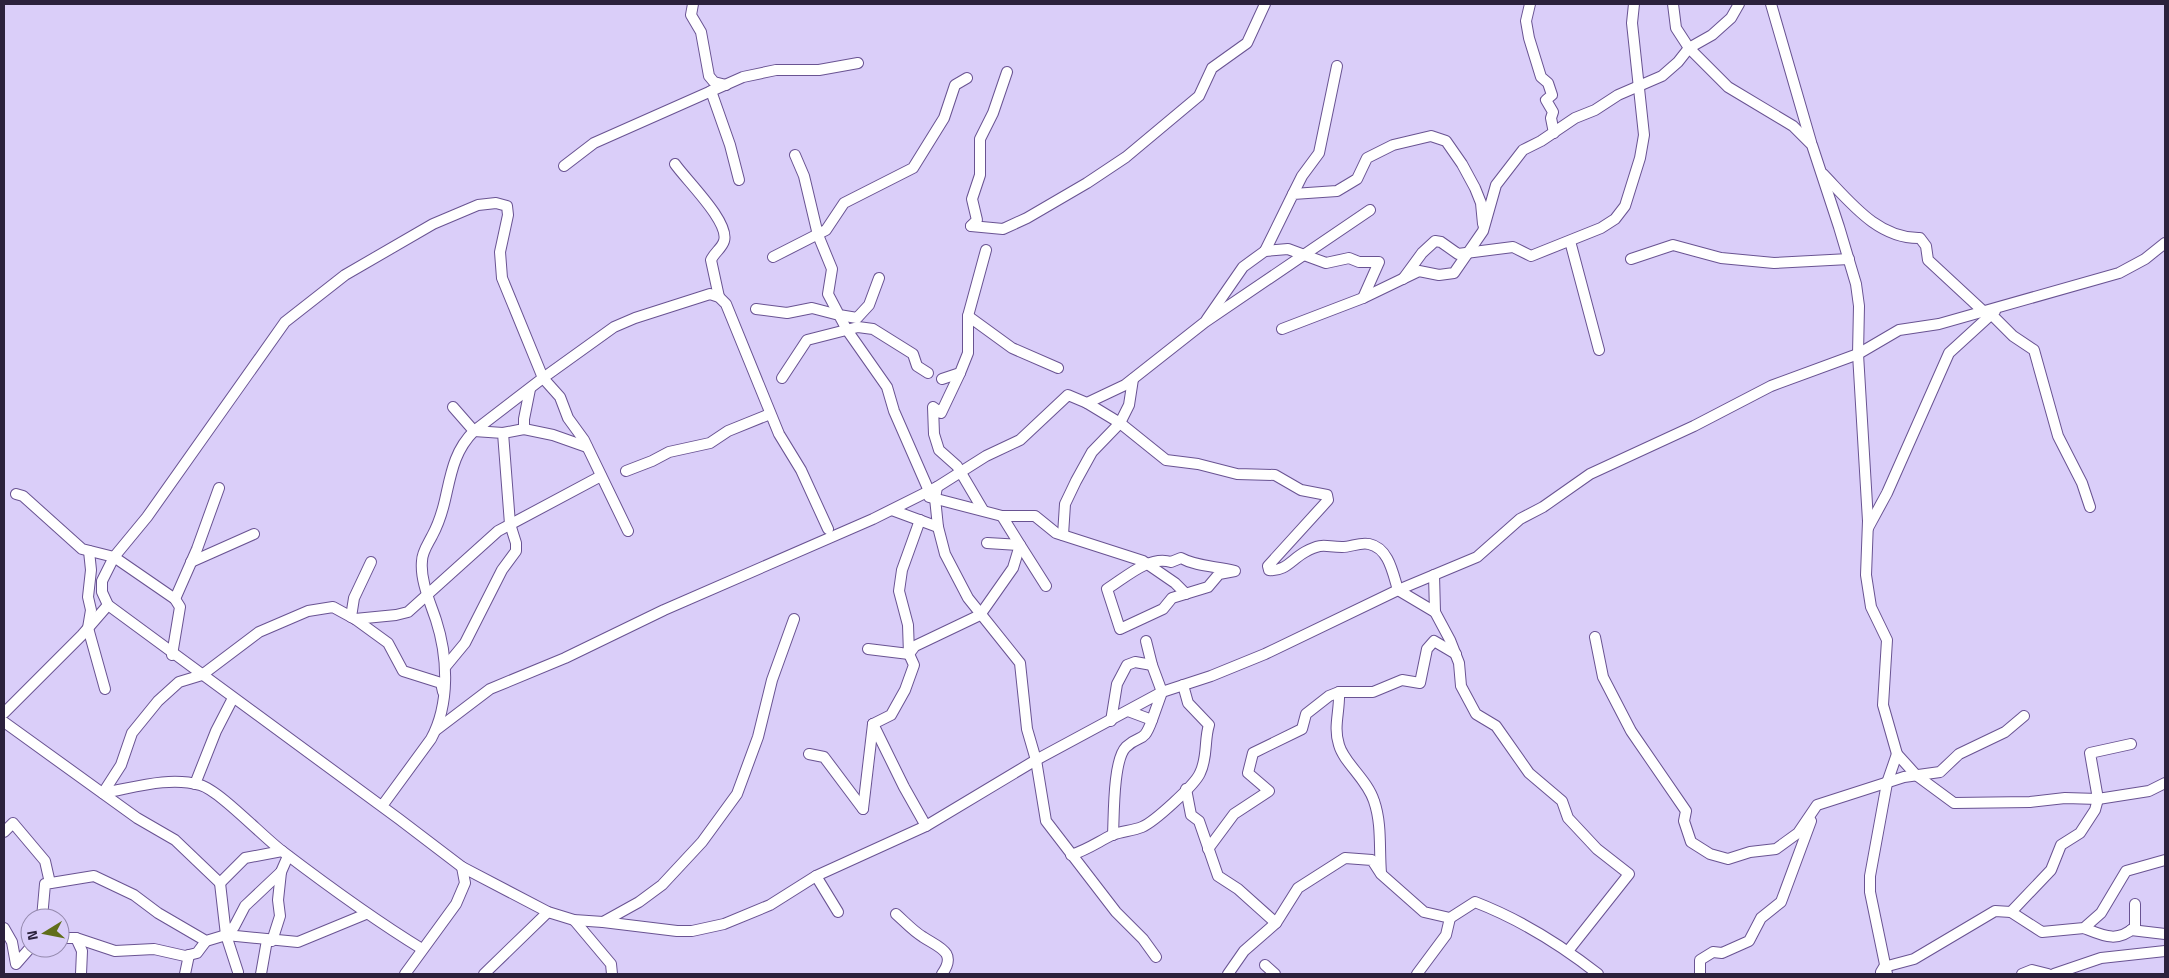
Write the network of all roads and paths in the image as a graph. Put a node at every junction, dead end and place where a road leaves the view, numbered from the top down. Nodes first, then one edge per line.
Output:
1 (693, 4) edge
2 (1266, 4) edge
3 (1530, 4) edge
4 (1634, 4) edge
5 (1673, 4) edge
6 (1739, 4) edge
7 (1771, 4) edge
8 (1689, 48) junction
9 (858, 63) dead end
10 (1337, 66) dead end
11 (1007, 72) dead end
12 (967, 78) dead end
13 (726, 85) junction
14 (1640, 87) junction
15 (711, 91) junction
16 (1554, 133) junction
17 (1812, 145) junction
18 (795, 155) dead end
19 (675, 164) dead end
20 (564, 166) dead end
21 (1820, 171) junction
22 (739, 180) dead end
23 (1293, 194) junction
24 (1370, 210) dead end
25 (1483, 231) junction
26 (818, 235) junction
27 (1570, 241) junction
28 (2165, 243) edge
29 (986, 250) dead end
30 (1265, 251) junction
31 (1466, 254) junction
32 (1304, 255) junction
33 (773, 257) dead end
34 (1631, 259) dead end
35 (1849, 259) junction
36 (879, 278) dead end
37 (1401, 282) junction
38 (719, 297) junction
39 (1363, 298) junction
40 (756, 309) dead end
41 (1991, 311) junction
42 (839, 315) junction
43 (968, 316) junction
44 (1205, 322) junction
45 (1282, 329) dead end
46 (847, 330) junction
47 (1599, 350) dead end
48 (1858, 354) junction
49 (1058, 368) dead end
50 (928, 373) dead end
51 (960, 374) junction
52 (543, 378) junction
53 (782, 378) dead end
54 (942, 379) dead end
55 (1133, 379) junction
56 (530, 389) junction
57 (1087, 403) junction
58 (453, 407) dead end
59 (770, 414) junction
60 (1120, 423) junction
61 (524, 429) junction
62 (474, 432) junction
63 (503, 434) junction
64 (587, 447) junction
65 (626, 471) dead end
66 (961, 473) junction
67 (601, 476) junction
68 (218, 488) dead end
69 (930, 493) junction
70 (16, 494) dead end
71 (2090, 507) dead end
72 (892, 510) junction
73 (983, 510) junction
74 (1002, 516) junction
75 (920, 520) junction
76 (510, 524) junction
77 (938, 526) junction
78 (828, 529) dead end
79 (1868, 529) junction
80 (628, 531) dead end
81 (254, 534) dead end
82 (1063, 535) junction
83 (986, 543) dead end
84 (1020, 545) junction
85 (89, 551) junction
86 (114, 557) junction
87 (191, 562) junction
88 (371, 562) dead end
89 (1148, 564) junction
90 (1434, 575) junction
91 (1046, 586) dead end
92 (1398, 590) junction
93 (427, 592) junction
94 (1186, 594) junction
95 (175, 599) junction
96 (108, 605) junction
97 (1435, 612) junction
98 (980, 615) junction
99 (353, 618) junction
100 (794, 619) dead end
101 (88, 628) junction
102 (1594, 637) dead end
103 (1146, 641) dead end
104 (868, 649) dead end
105 (910, 654) junction
106 (1456, 654) junction
107 (172, 655) junction
108 (1152, 665) junction
109 (446, 666) junction
110 (202, 675) junction
111 (1183, 685) junction
112 (105, 689) dead end
113 (1162, 692) junction
114 (1339, 692) junction
115 (443, 696) junction
116 (233, 698) junction
117 (1128, 711) junction
118 (4, 713) edge
119 (2024, 716) dead end
120 (1152, 720) junction
121 (1112, 721) junction
122 (4, 722) edge
123 (873, 724) junction
124 (436, 730) junction
125 (2131, 744) dead end
126 (809, 754) dead end
127 (1897, 754) junction
128 (1036, 760) junction
129 (1916, 775) junction
130 (1887, 783) junction
131 (2165, 783) edge
132 (196, 784) junction
133 (1186, 789) junction
134 (102, 793) junction
135 (2098, 799) junction
136 (382, 806) junction
137 (1817, 806) junction
138 (926, 826) junction
139 (4, 832) edge
140 (1113, 835) junction
141 (1208, 849) junction
142 (285, 854) junction
143 (1071, 855) junction
144 (2165, 860) edge
145 (462, 867) junction
146 (281, 872) junction
147 (1381, 874) junction
148 (816, 876) junction
149 (50, 883) junction
150 (220, 883) junction
151 (2135, 904) dead end
152 (43, 908) edge
153 (548, 912) junction
154 (838, 912) dead end
155 (2011, 912) junction
156 (366, 914) junction
157 (896, 914) dead end
158 (1450, 918) junction
159 (574, 920) junction
160 (603, 922) junction
161 (1276, 923) junction
162 (4, 928) edge
163 (2084, 928) junction
164 (2132, 930) junction
165 (226, 933) junction
166 (2165, 934) edge
167 (70, 938) edge
168 (76, 938) junction
169 (270, 941) junction
170 (206, 942) junction
171 (422, 949) junction
172 (1568, 951) junction
173 (2165, 951) edge
174 (188, 955) junction
175 (1156, 956) dead end
176 (21, 958) edge
177 (1264, 965) dead end
178 (238, 972) dead end
179 (1883, 972) edge
180 (81, 974) edge
181 (186, 974) edge
182 (261, 974) edge
183 (405, 974) edge
184 (484, 974) edge
185 (612, 974) edge
186 (942, 974) edge
187 (1228, 974) edge
188 (1275, 974) edge
189 (1417, 974) edge
190 (1598, 974) edge
191 (1700, 974) edge
192 (2022, 974) edge
193 (2048, 974) edge
194 (2054, 974) edge

1 - 13 street
2 - 11 street
3 - 16 street
4 - 14 street
5 - 8 street
6 - 8 street
7 - 17 street
8 - 14 street
8 - 17 street
9 - 13 street
10 - 23 street
12 - 26 street
13 - 15 street
14 - 16 street
14 - 27 street
15 - 20 street
15 - 22 street
16 - 25 street
17 - 21 street
18 - 26 street
19 - 38 street
21 - 35 street
21 - 41 street
23 - 25 street
23 - 30 street
24 - 32 street
25 - 31 street
26 - 33 street
26 - 42 street
27 - 31 street
27 - 47 street
28 - 41 street
29 - 43 street
30 - 32 street
30 - 44 street
31 - 37 street
31 - 37 street
32 - 39 street
32 - 44 street
34 - 35 street
35 - 48 street
36 - 42 street
37 - 39 street
38 - 52 street
38 - 59 street
39 - 45 street
40 - 42 street
41 - 48 street
41 - 71 street
41 - 79 street
42 - 46 street
43 - 49 street
43 - 51 street
44 - 55 street
46 - 50 street
46 - 53 street
46 - 69 street
48 - 79 street
48 - 90 street
51 - 54 street
51 - 66 street
52 - 56 street
52 - 64 street
52 - 86 street
55 - 57 street
55 - 60 street
56 - 61 street
56 - 62 street
57 - 60 street
57 - 66 street
58 - 62 street
59 - 65 street
59 - 78 street
60 - 82 street
60 - 92 street
61 - 63 street
61 - 64 street
62 - 63 street
62 - 93 street
63 - 76 street
64 - 67 street
66 - 69 street
66 - 73 street
67 - 76 street
67 - 80 street
68 - 87 street
69 - 72 street
69 - 73 street
69 - 77 street
70 - 85 street
72 - 75 street
72 - 124 street
73 - 74 street
74 - 82 street
74 - 84 street
75 - 77 street
75 - 105 street
76 - 93 street
76 - 109 street
77 - 98 street
79 - 127 street
81 - 87 street
82 - 89 street
83 - 84 street
84 - 91 street
84 - 98 street
85 - 86 street
85 - 101 street
86 - 95 street
86 - 96 street
87 - 95 street
88 - 99 street
89 - 94 street
89 - 94 street
89 - 94 street
90 - 92 street
90 - 97 street
92 - 97 street
92 - 111 street
93 - 99 street
93 - 109 street
95 - 107 street
96 - 101 street
96 - 107 street
97 - 106 street
98 - 105 street
98 - 128 street
99 - 110 street
99 - 115 street
100 - 160 street
101 - 112 street
101 - 118 street
102 - 137 street
103 - 108 street
104 - 105 street
105 - 123 street
106 - 114 street
106 - 172 street
107 - 110 street
108 - 113 street
108 - 121 street
109 - 115 street
110 - 116 street
110 - 134 street
111 - 113 street
111 - 133 street
113 - 117 street
113 - 120 street
114 - 141 street
114 - 147 street
115 - 124 street
116 - 132 street
116 - 136 street
117 - 120 street
117 - 121 street
119 - 129 street
120 - 140 street
121 - 128 street
122 - 134 street
123 - 126 street
123 - 138 street
124 - 136 street
125 - 135 street
127 - 129 street
127 - 130 street
128 - 138 street
128 - 143 street
129 - 130 street
129 - 135 street
130 - 137 street
130 - 179 street
131 - 135 street
132 - 134 street
132 - 142 street
133 - 140 street
133 - 141 street
134 - 150 street
135 - 155 street
136 - 145 street
137 - 191 street
138 - 148 street
139 - 149 street
140 - 143 street
141 - 161 street
142 - 146 street
142 - 150 street
142 - 156 street
143 - 175 street
144 - 163 street
145 - 153 street
145 - 171 street
146 - 165 street
146 - 169 street
147 - 158 street
147 - 161 street
148 - 154 street
148 - 160 street
149 - 152 street
149 - 170 street
150 - 165 street
151 - 164 street
153 - 159 street
153 - 184 street
155 - 163 street
155 - 179 street
156 - 169 street
156 - 171 street
157 - 186 street
158 - 172 street
158 - 189 street
159 - 160 street
159 - 185 street
161 - 187 street
162 - 176 street
163 - 164 street
164 - 166 street
165 - 169 street
165 - 170 street
165 - 178 street
167 - 168 street
168 - 174 street
168 - 180 street
169 - 182 street
170 - 174 street
171 - 183 street
172 - 190 street
173 - 194 street
174 - 181 street
177 - 188 street
192 - 193 street

